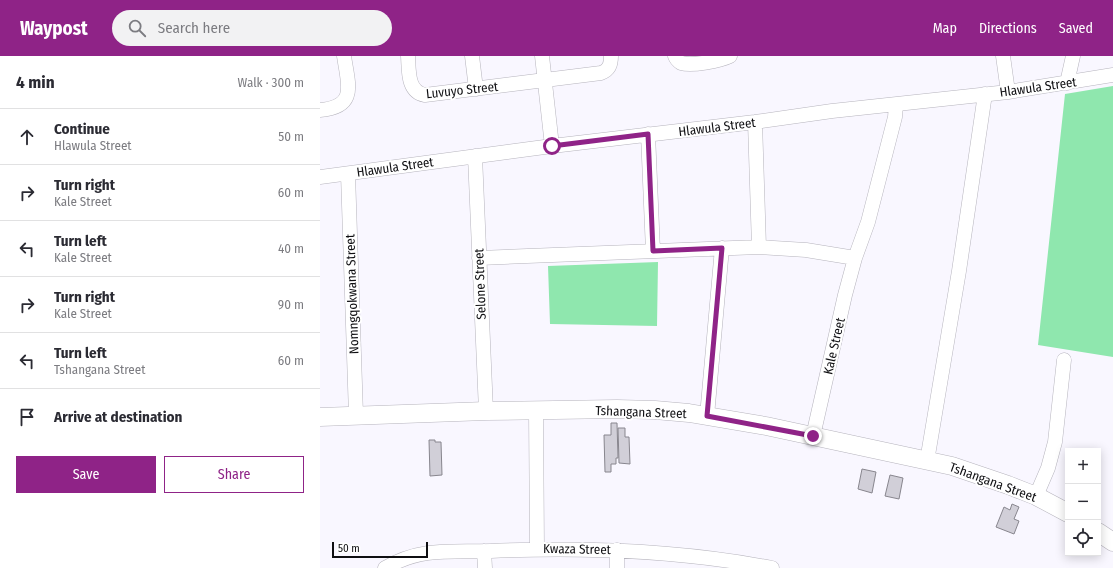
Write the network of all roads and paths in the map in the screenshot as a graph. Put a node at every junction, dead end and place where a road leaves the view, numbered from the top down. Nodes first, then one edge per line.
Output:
1 (344, 56) edge
2 (408, 56) edge
3 (472, 56) edge
4 (542, 56) edge
5 (611, 56) edge
6 (674, 56) edge
7 (730, 56) edge
8 (1003, 56) edge
9 (1072, 56) edge
10 (1113, 75) edge
11 (545, 80) junction
12 (1067, 83) junction
13 (476, 89) junction
14 (1008, 92) junction
15 (984, 94) junction
16 (896, 105) junction
17 (320, 110) edge
18 (755, 122) junction
19 (648, 134) junction
20 (552, 146) junction
21 (474, 156) junction
22 (348, 174) junction
23 (320, 177) edge
24 (759, 247) junction
25 (722, 248) junction
26 (653, 251) junction
27 (479, 258) junction
28 (855, 258) junction
29 (1064, 360) dead end
30 (536, 410) junction
31 (486, 411) junction
32 (356, 415) junction
33 (707, 416) junction
34 (320, 417) edge
35 (813, 436) junction
36 (927, 460) junction
37 (1036, 496) junction
38 (1065, 511) edge
39 (1101, 534) edge
40 (1113, 542) edge
41 (537, 549) junction
42 (617, 550) junction
43 (484, 551) junction
44 (710, 563) edge
45 (385, 568) edge
46 (485, 568) edge
47 (617, 568) edge
48 (772, 568) edge

1 - 17 street
2 - 13 street, Luvuyo Street
3 - 13 street
4 - 11 street
5 - 11 street, Luvuyo Street
6 - 7 street
8 - 14 street
9 - 12 street
10 - 12 street, Hlawula Street
11 - 13 street, Luvuyo Street
11 - 20 street
12 - 14 street, Hlawula Street
14 - 15 street, Hlawula Street
15 - 16 street, Hlawula Street
15 - 36 street
16 - 18 street, Hlawula Street
16 - 28 street, Kale Street
18 - 19 street, Hlawula Street
18 - 24 street
19 - 20 street, Hlawula Street
19 - 26 street
20 - 21 street, Hlawula Street
21 - 22 street, Hlawula Street
21 - 27 street, Selone Street
22 - 23 street, Hlawula Street
22 - 32 street, Nomngqokwana Street
24 - 25 street
24 - 28 street
25 - 26 street
25 - 33 street
26 - 27 street
27 - 31 street, Selone Street
28 - 35 street, Kale Street
29 - 37 street
30 - 31 street, Tshangana Street
30 - 33 street, Tshangana Street
30 - 41 street
31 - 32 street, Tshangana Street
32 - 34 street, Tshangana Street
33 - 35 street, Tshangana Street
35 - 36 street, Tshangana Street
36 - 37 street, Tshangana Street
37 - 38 street, Tshangana Street
39 - 40 street
41 - 42 street, Kwaza Street
41 - 43 street, Kwaza Street
42 - 44 street, Kwaza Street
42 - 47 street
43 - 45 street, Kwaza Street
43 - 46 street
44 - 48 street, Kwaza Street

